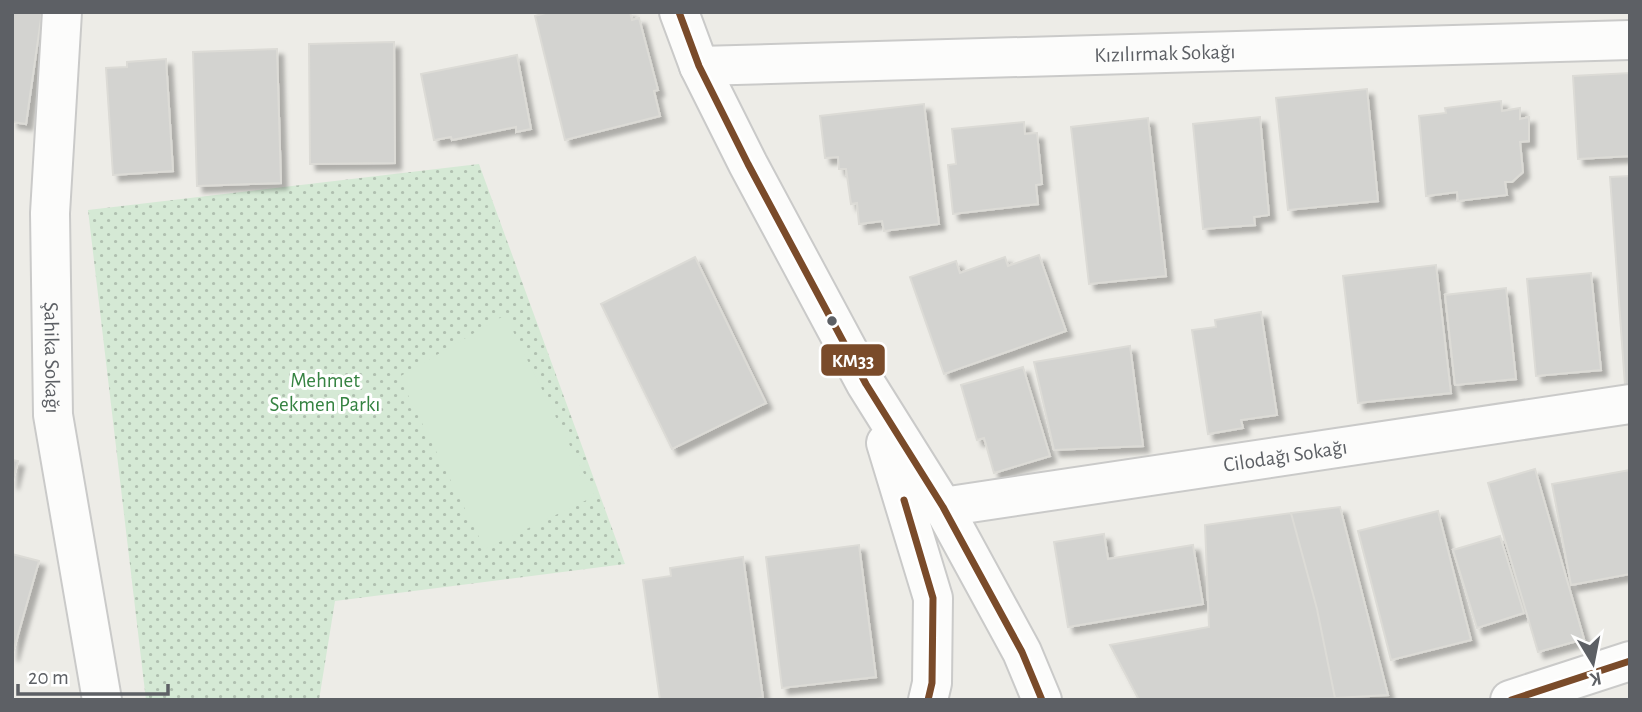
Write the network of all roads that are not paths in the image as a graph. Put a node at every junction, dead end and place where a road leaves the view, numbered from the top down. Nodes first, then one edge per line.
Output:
1 (62, 12) edge
2 (679, 12) edge
3 (1505, 27) edge
4 (1630, 40) edge
5 (699, 66) junction
6 (866, 384) junction
7 (1630, 404) edge
8 (943, 507) junction
9 (1630, 661) edge
10 (102, 700) edge
11 (928, 700) edge
12 (1042, 700) edge
13 (1510, 700) edge

1 - 10 street, Şahika Sokağı
2 - 5 street
3 - 4 street, Kızılırmak Sokağı
3 - 5 street, Kızılırmak Sokağı
5 - 6 street
6 - 8 street
6 - 11 street
7 - 8 street, Cilodağı Sokağı
8 - 12 street
9 - 13 street

